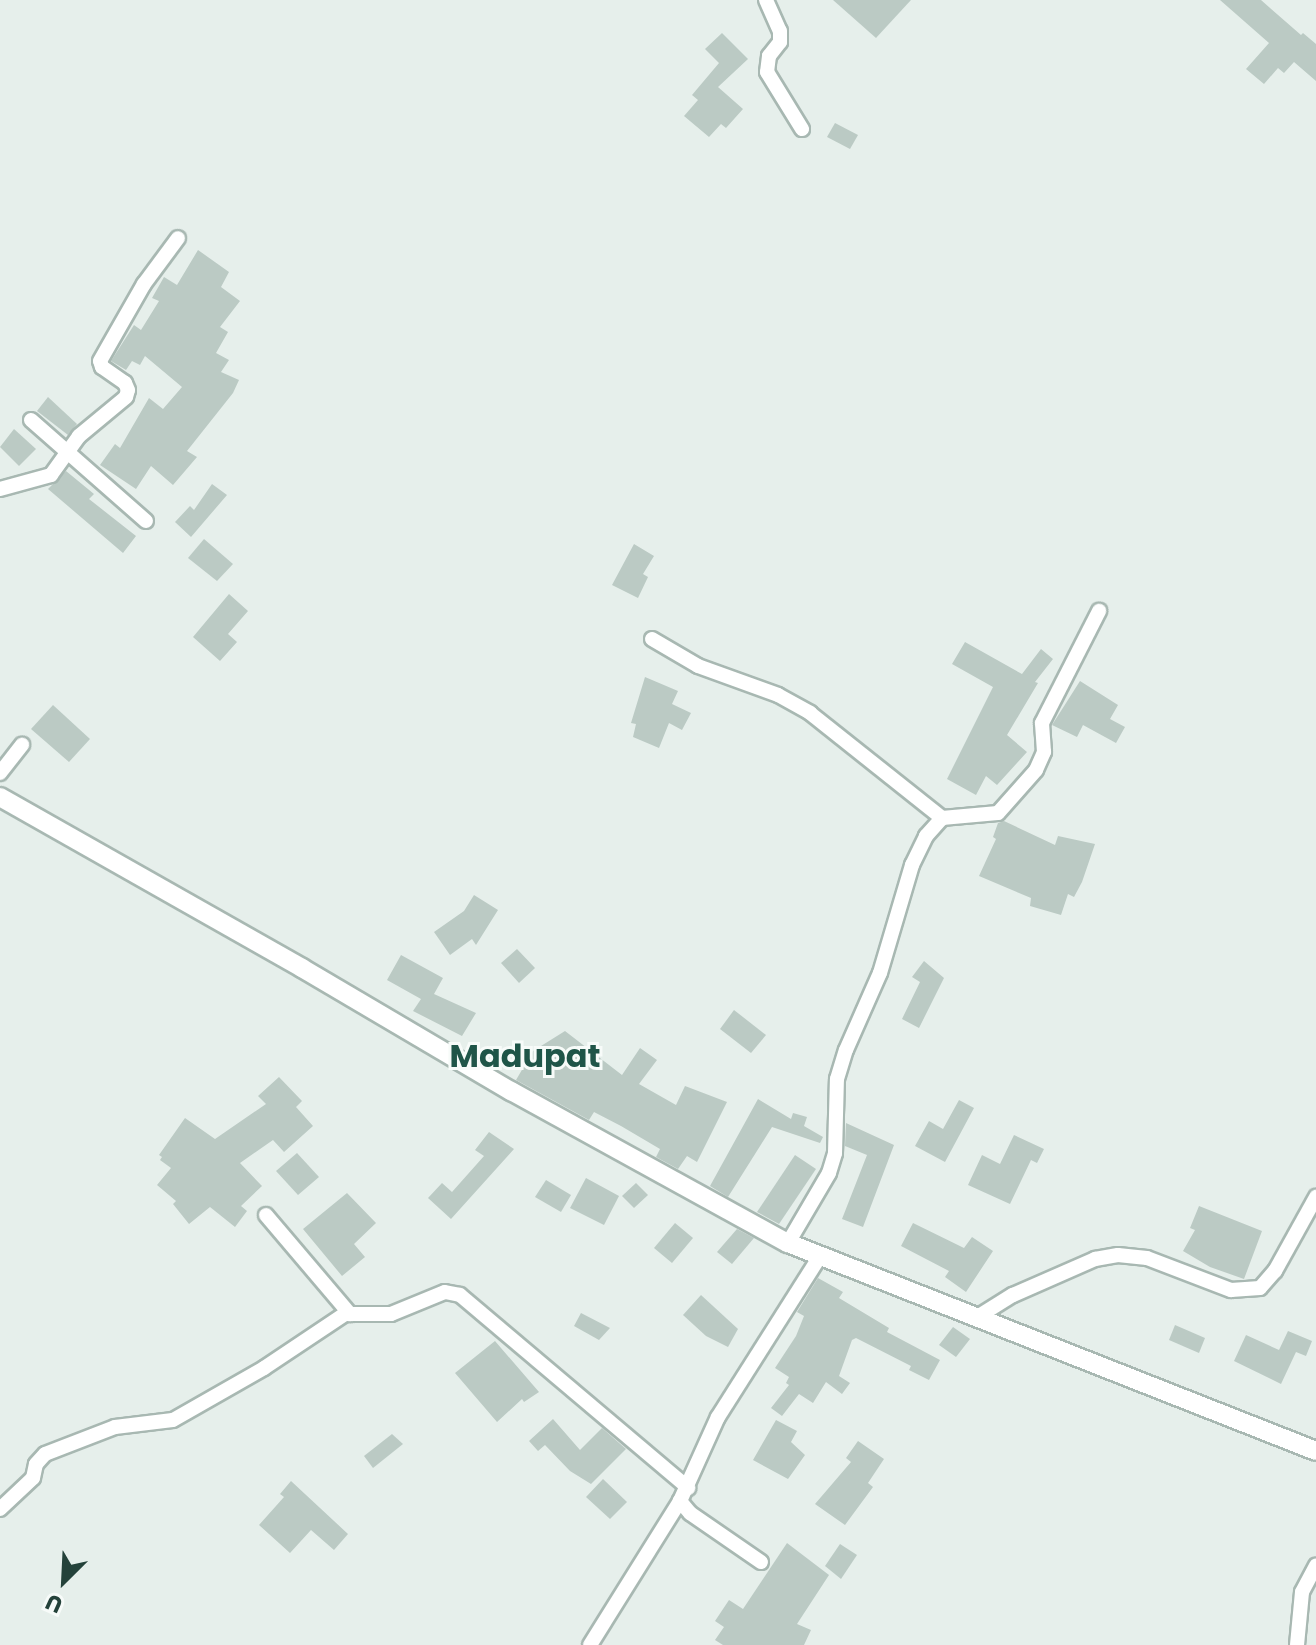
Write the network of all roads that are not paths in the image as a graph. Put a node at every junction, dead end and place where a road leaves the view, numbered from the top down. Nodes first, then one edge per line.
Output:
1 (766, 0) edge
2 (802, 129) dead end
3 (178, 238) dead end
4 (31, 420) dead end
5 (67, 454) junction
6 (0, 489) edge
7 (146, 521) dead end
8 (1099, 611) dead end
9 (652, 639) dead end
10 (22, 745) dead end
11 (0, 773) edge
12 (0, 797) edge
13 (942, 818) junction
14 (1316, 1197) edge
15 (266, 1215) dead end
16 (788, 1243) junction
17 (819, 1258) junction
18 (350, 1314) junction
19 (979, 1316) junction
20 (1316, 1451) edge
21 (684, 1494) junction
22 (0, 1509) edge
23 (761, 1562) dead end
24 (1316, 1566) edge
25 (590, 1645) edge
26 (1297, 1645) edge

1 - 2 street
3 - 5 street
4 - 5 street
5 - 6 street
5 - 7 street
8 - 13 street
9 - 13 street
10 - 11 street
12 - 16 street
13 - 16 street
14 - 19 street
15 - 18 street
16 - 17 street
17 - 19 street
17 - 21 street
18 - 21 street
18 - 22 street
19 - 20 street
21 - 23 street
21 - 25 street
24 - 26 street

